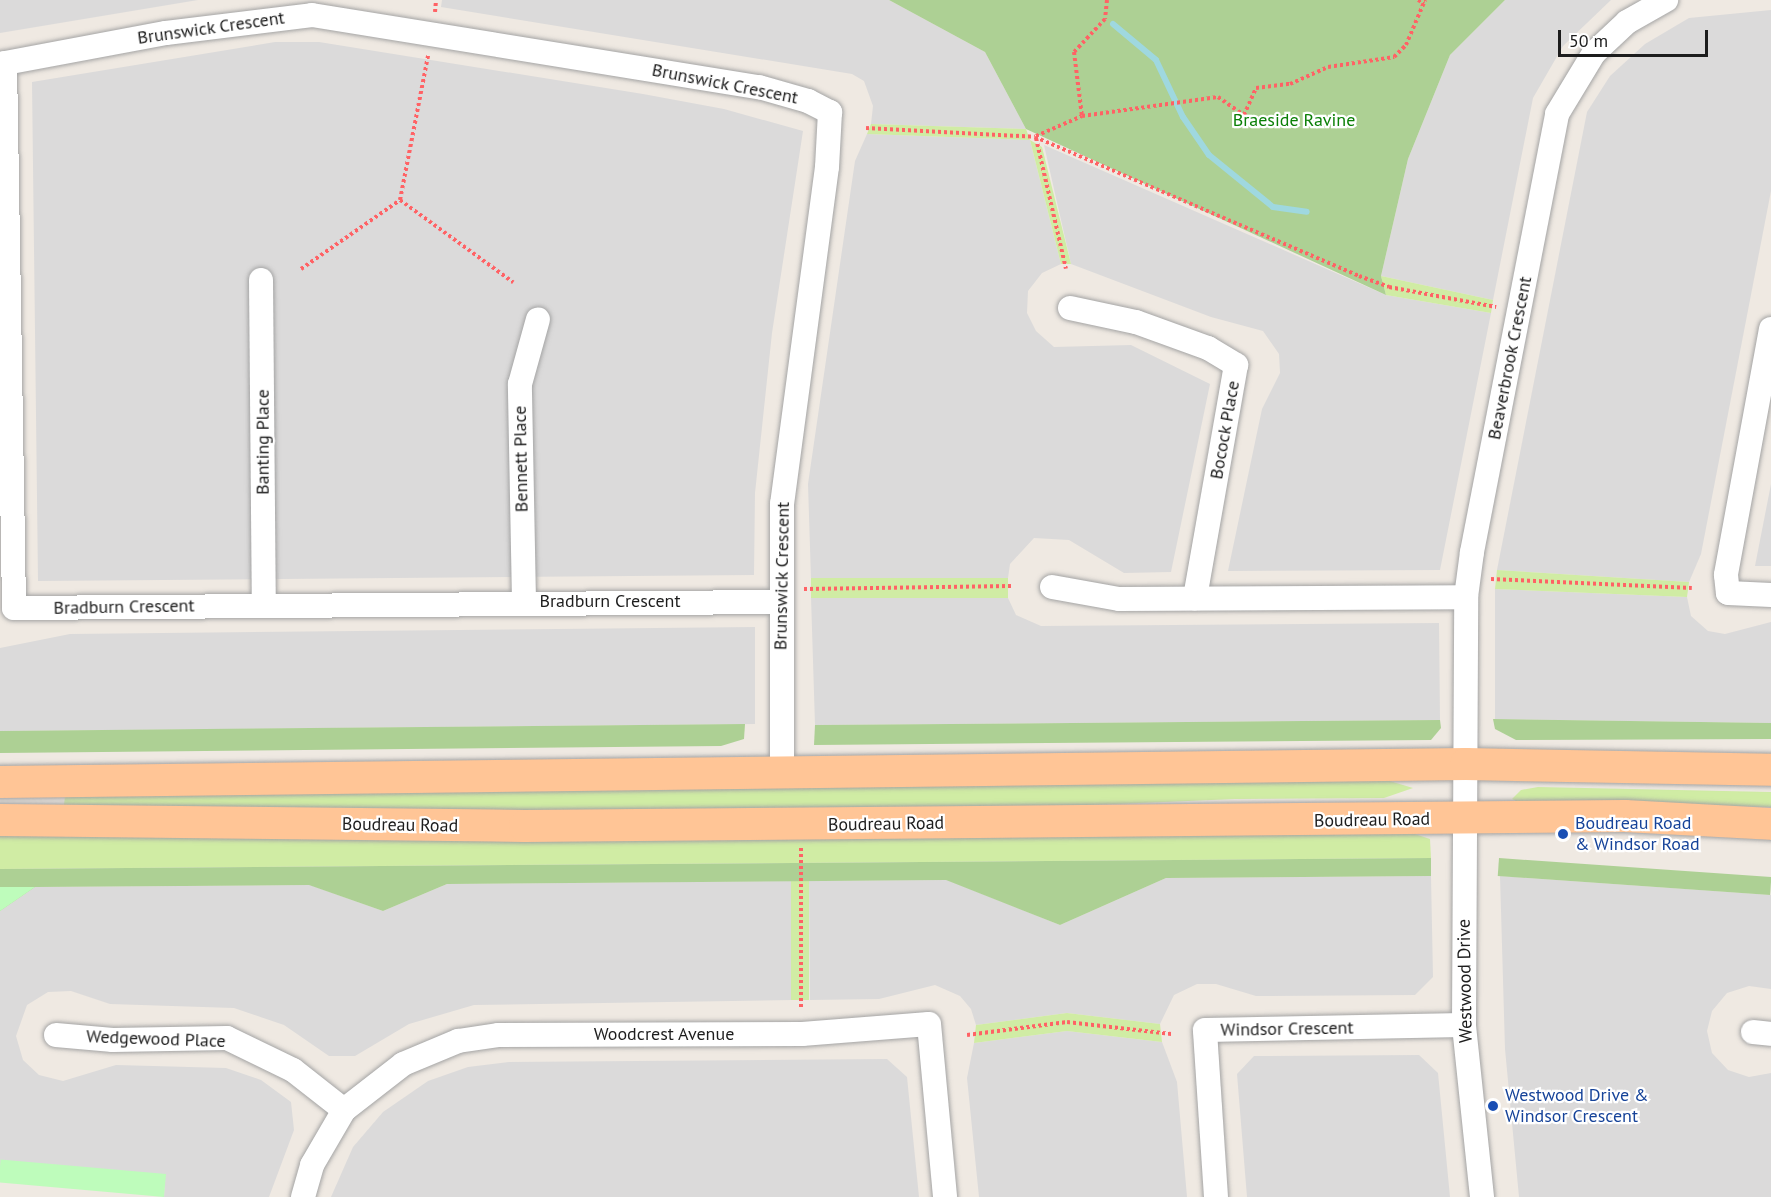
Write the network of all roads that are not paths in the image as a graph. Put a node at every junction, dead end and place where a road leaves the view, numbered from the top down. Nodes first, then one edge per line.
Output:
1 (1666, 0) edge
2 (3, 64) edge
3 (261, 280) dead end
4 (1070, 308) dead end
5 (538, 319) dead end
6 (1771, 329) edge
7 (1052, 587) dead end
8 (1771, 595) edge
9 (1466, 597) junction
10 (1195, 598) junction
11 (524, 601) junction
12 (780, 602) junction
13 (264, 603) junction
14 (1466, 764) junction
15 (1771, 770) edge
16 (782, 772) junction
17 (0, 782) edge
18 (0, 819) edge
19 (1465, 819) junction
20 (1771, 824) edge
21 (1464, 1025) junction
22 (56, 1035) dead end
23 (344, 1110) junction
24 (303, 1197) edge
25 (945, 1197) edge
26 (1216, 1197) edge
27 (1482, 1197) edge

1 - 9 street, Beaverbrook Crescent
2 - 12 street, Brunswick Crescent
2 - 13 street, Bradburn Crescent
3 - 13 street, Banting Place
4 - 10 street, Bocock Place
5 - 11 street, Bennett Place
6 - 8 street
7 - 10 street
9 - 10 street
9 - 14 street, Beaverbrook Crescent
11 - 12 street, Bradburn Crescent
11 - 13 street, Bradburn Crescent
12 - 16 street, Brunswick Crescent
14 - 15 main road
14 - 16 main road
14 - 19 street, Westwood Drive
16 - 17 main road
18 - 19 main road, Boudreau Road
19 - 20 main road, Boudreau Road
19 - 21 street, Westwood Drive
21 - 26 street, Windsor Crescent
21 - 27 street, Westwood Drive
22 - 23 street, Wedgewood Place
23 - 24 street, Woodcrest Avenue
23 - 25 street, Woodcrest Avenue

